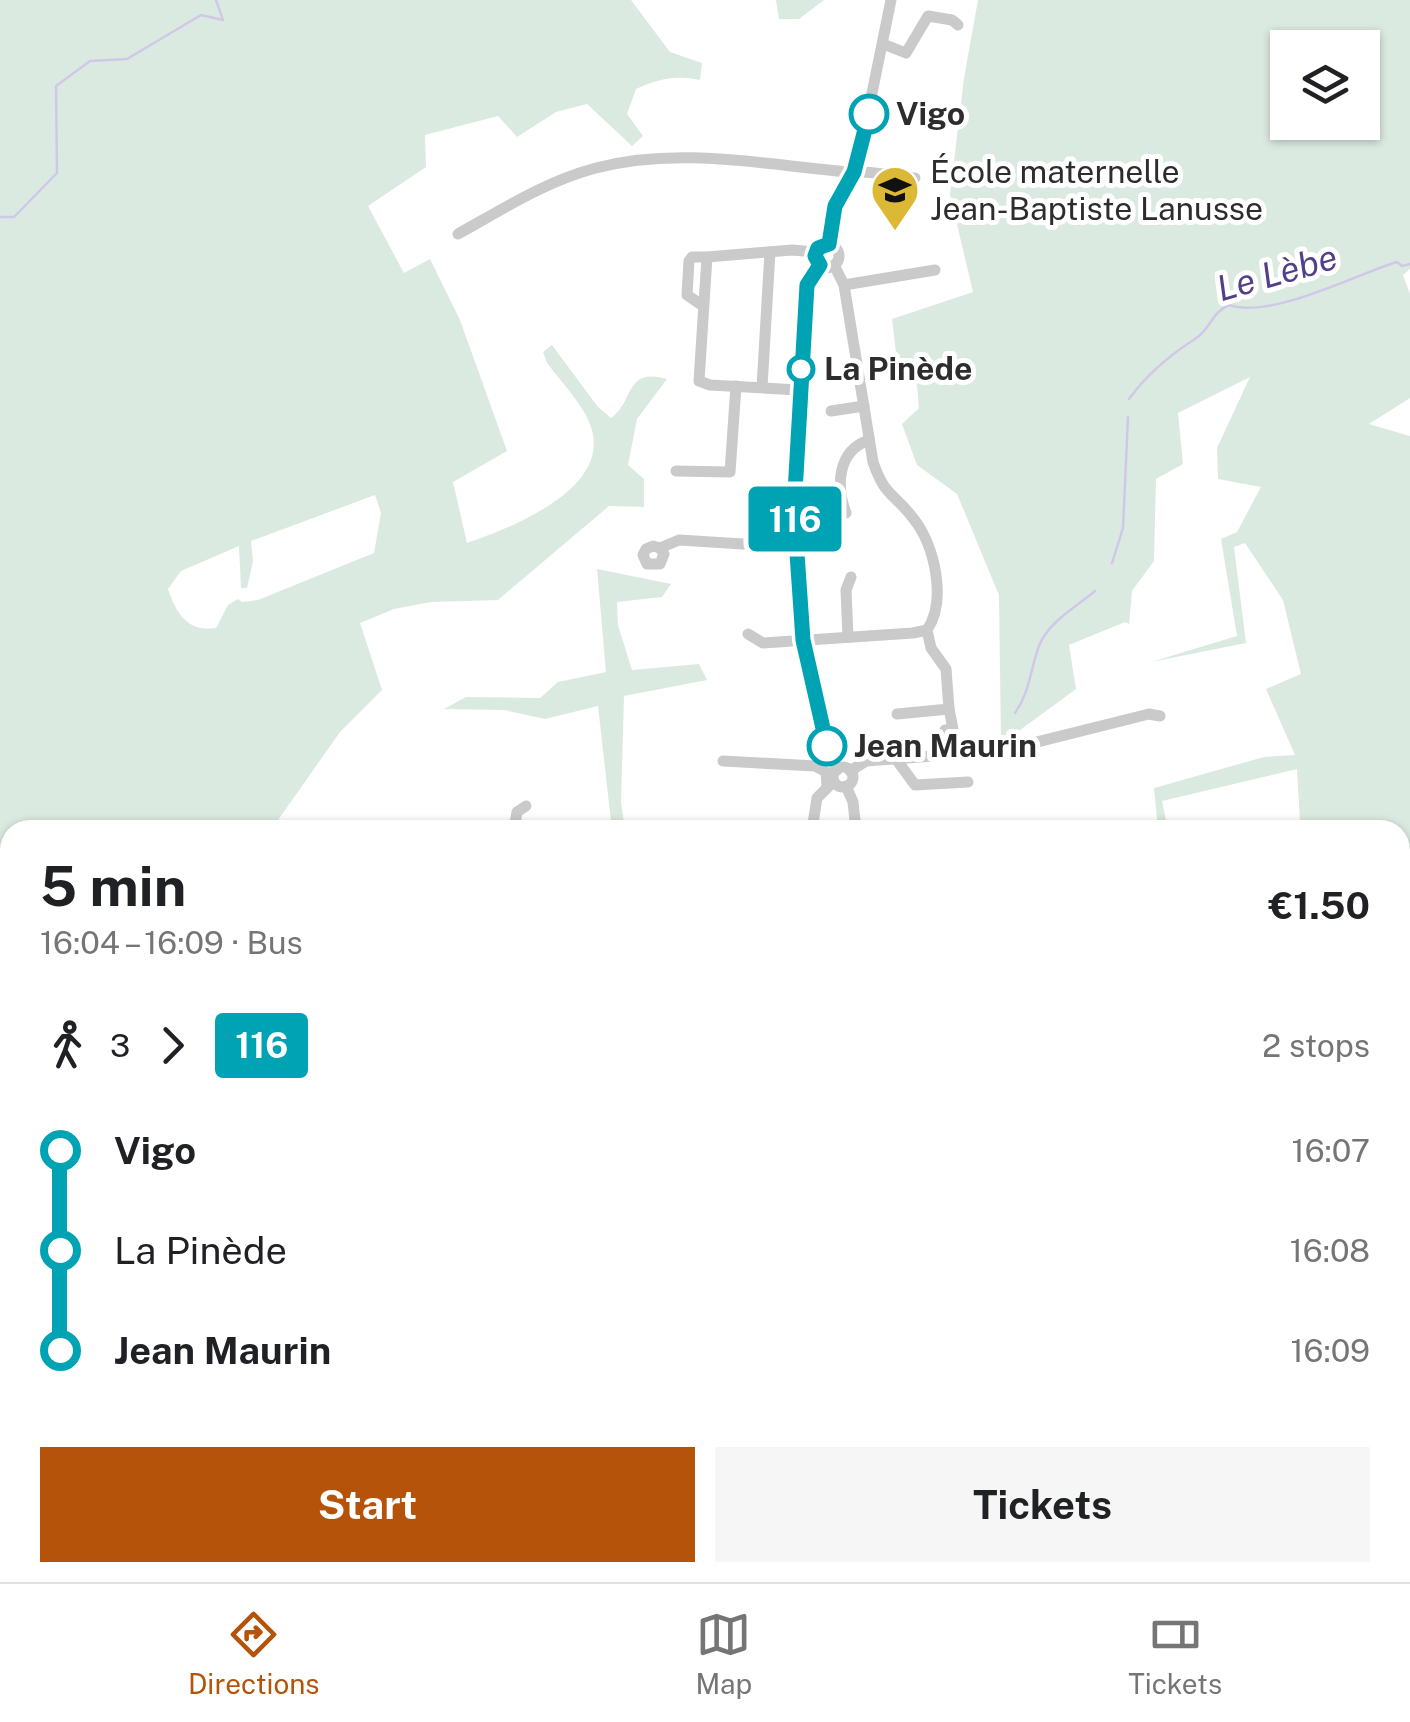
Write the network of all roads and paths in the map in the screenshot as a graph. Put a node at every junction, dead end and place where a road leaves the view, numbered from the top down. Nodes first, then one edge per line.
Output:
1 (891, 0) edge
2 (958, 25) dead end
3 (883, 44) junction
4 (854, 172) junction
5 (916, 178) dead end
6 (458, 234) dead end
7 (829, 244) junction
8 (770, 252) junction
9 (818, 258) junction
10 (834, 266) junction
11 (935, 270) dead end
12 (844, 285) junction
13 (736, 386) junction
14 (762, 387) junction
15 (799, 390) junction
16 (864, 406) junction
17 (831, 411) dead end
18 (869, 440) junction
19 (676, 471) dead end
20 (846, 513) dead end
21 (796, 536) junction
22 (660, 548) dead end
23 (852, 578) dead end
24 (926, 630) junction
25 (748, 634) dead end
26 (848, 638) junction
27 (803, 640) junction
28 (948, 708) junction
29 (897, 714) dead end
30 (1160, 716) dead end
31 (946, 730) dead end
32 (896, 759) junction
33 (723, 761) dead end
34 (839, 779) junction
35 (968, 782) dead end
36 (526, 806) dead end
37 (515, 820) edge
38 (813, 820) edge
39 (855, 820) edge

1 - 3 street
2 - 3 street
3 - 4 street
4 - 5 street
4 - 6 street
4 - 7 street
7 - 9 street
7 - 10 street
8 - 9 street
8 - 13 street
8 - 14 street
9 - 10 street
9 - 15 street
10 - 12 street
11 - 12 street
12 - 16 street
13 - 14 street
13 - 19 street
14 - 15 street
15 - 21 street
16 - 17 street
16 - 18 street
18 - 20 street
18 - 24 street
21 - 22 street
21 - 27 street
23 - 26 street
24 - 26 street
24 - 28 street
25 - 27 street
26 - 27 street
27 - 34 street
28 - 29 street
28 - 31 street
30 - 32 street
32 - 34 street
32 - 35 street
33 - 34 street
34 - 38 street
34 - 39 street
36 - 37 street

